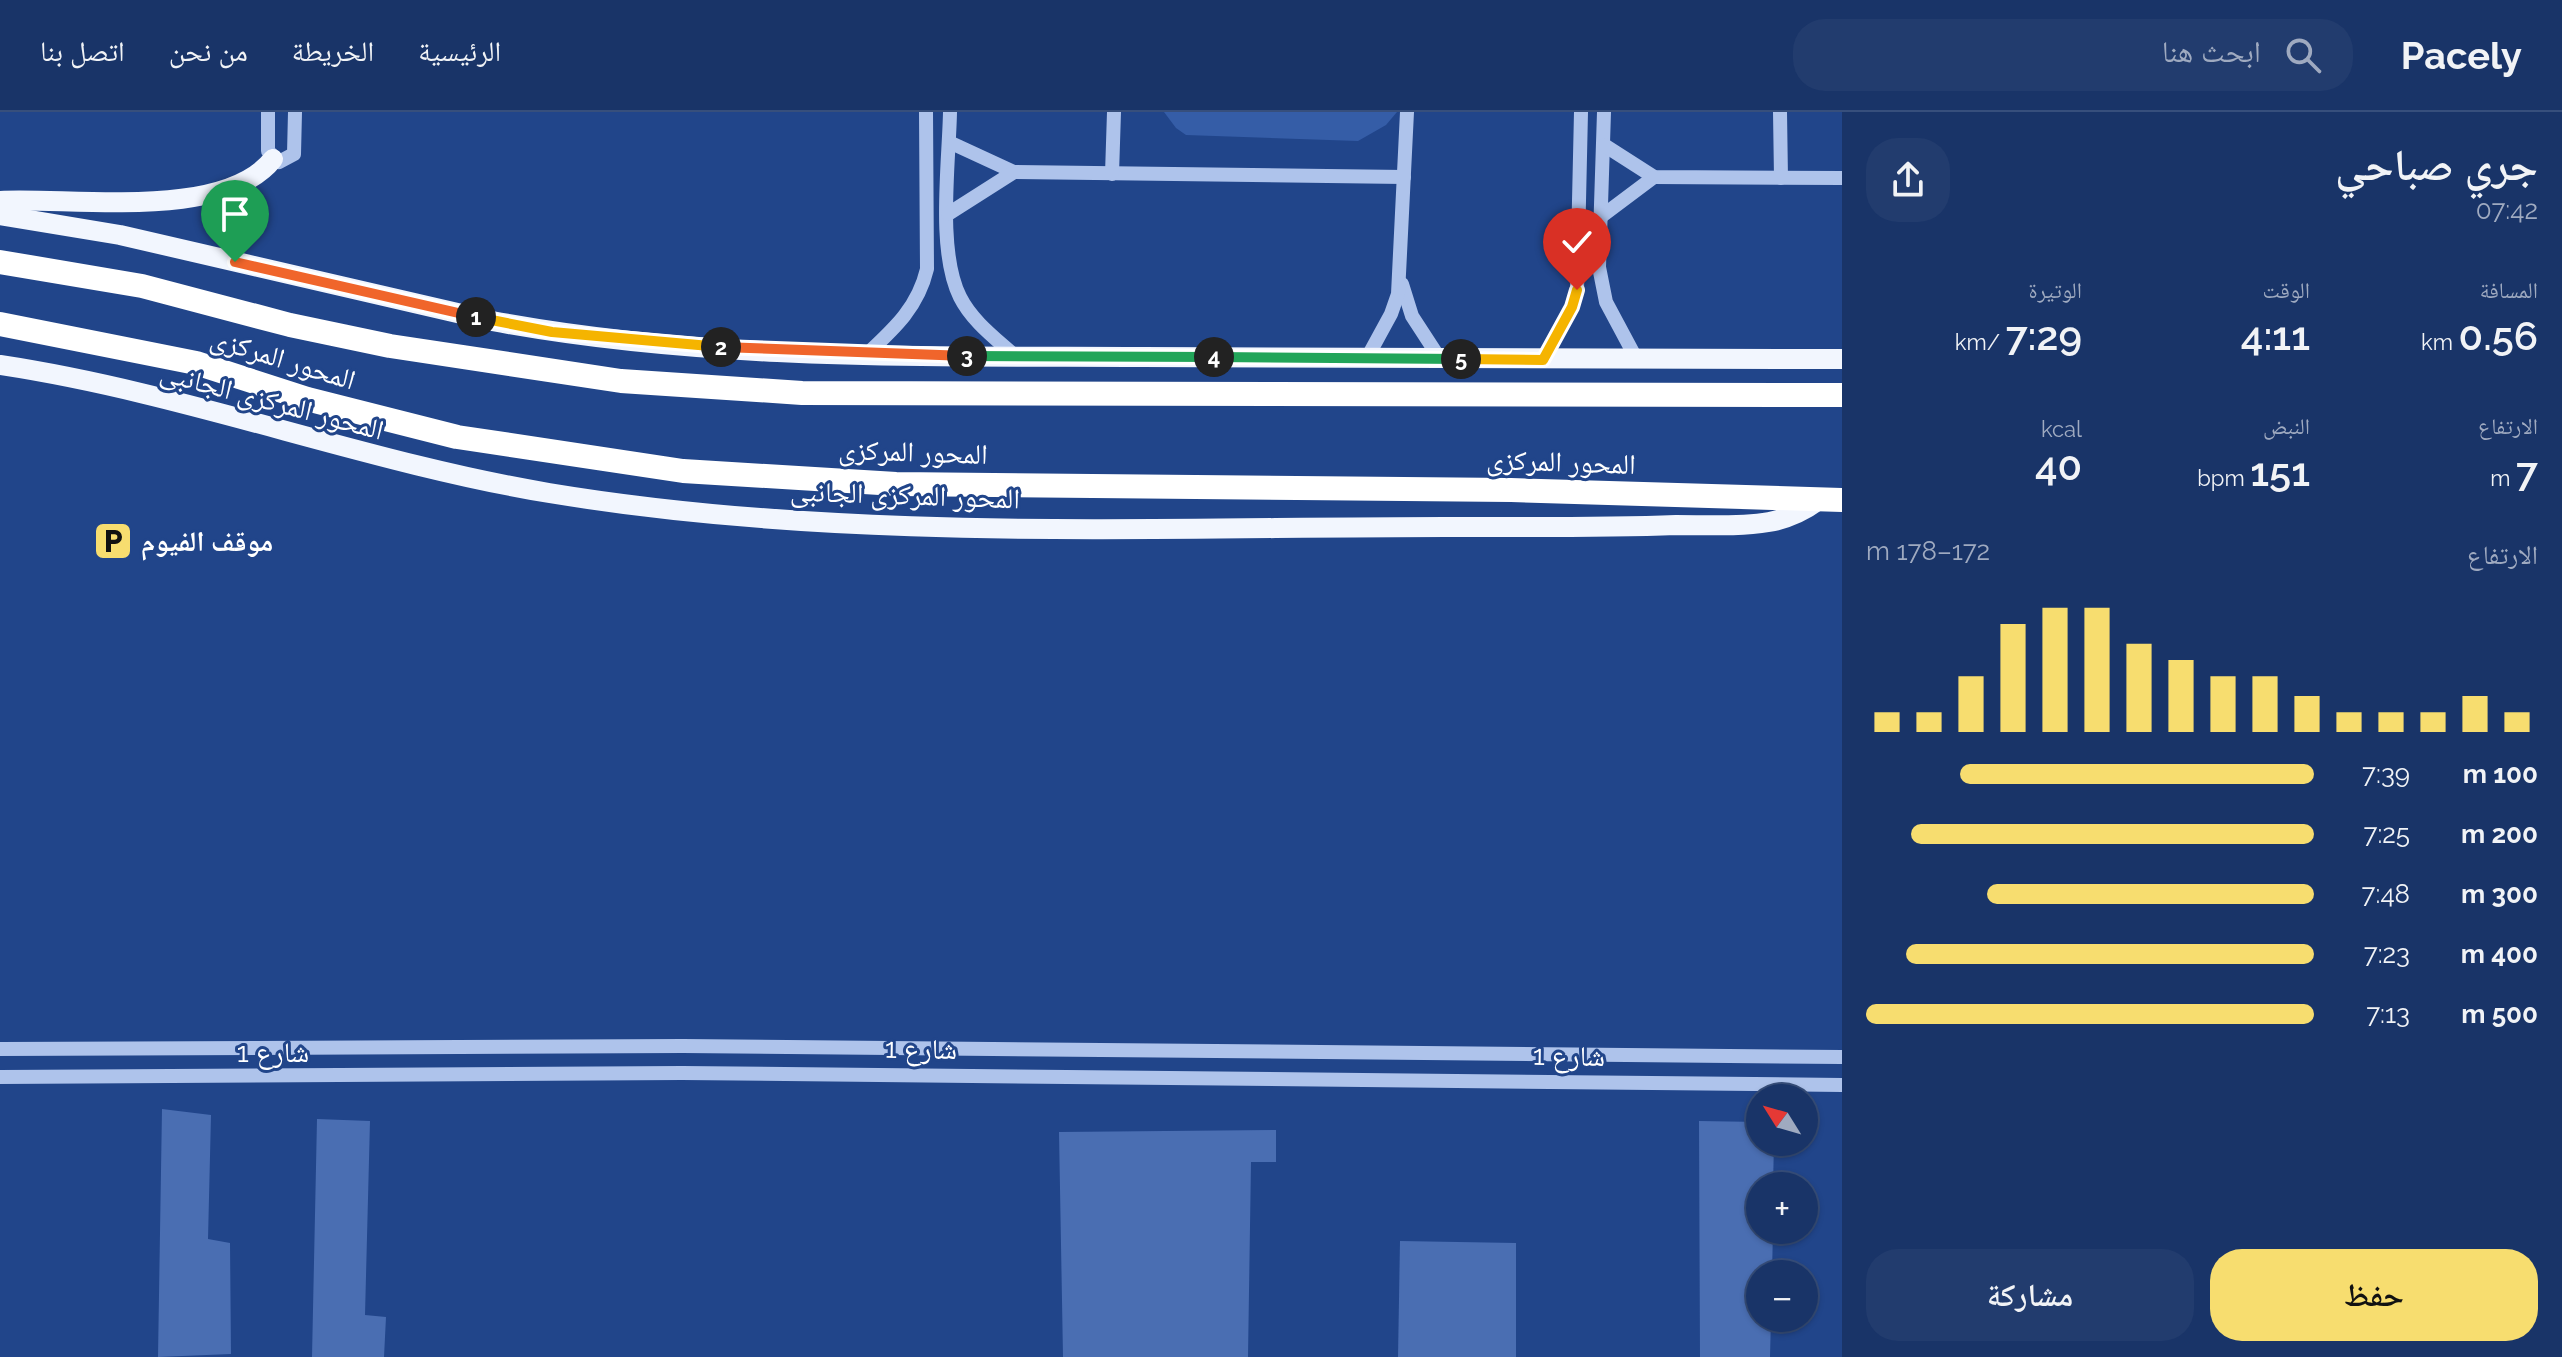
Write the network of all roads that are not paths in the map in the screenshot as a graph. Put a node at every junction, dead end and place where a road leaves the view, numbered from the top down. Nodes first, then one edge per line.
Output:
1 (268, 112) edge
2 (295, 112) edge
3 (926, 112) edge
4 (950, 112) edge
5 (1114, 112) edge
6 (1407, 112) edge
7 (1581, 112) edge
8 (1604, 112) edge
9 (1780, 112) edge
10 (949, 142) junction
11 (1604, 145) junction
12 (273, 159) junction
13 (1014, 172) junction
14 (1112, 174) junction
15 (1404, 177) junction
16 (1654, 177) junction
17 (1781, 178) junction
18 (1842, 178) edge
19 (0, 201) edge
20 (948, 214) junction
21 (0, 215) edge
22 (1602, 216) junction
23 (0, 262) edge
24 (1401, 272) junction
25 (0, 324) edge
26 (867, 354) junction
27 (1015, 356) junction
28 (1367, 358) junction
29 (1440, 359) junction
30 (1842, 359) edge
31 (1543, 360) junction
32 (1637, 360) junction
33 (0, 365) edge
34 (1842, 395) edge
35 (1830, 500) edge
36 (0, 1049) edge
37 (1842, 1057) edge
38 (0, 1077) edge
39 (1842, 1085) edge

1 - 12 street
2 - 12 street
3 - 26 street
4 - 10 street
5 - 14 street
6 - 15 street
7 - 31 street
8 - 11 street
9 - 17 street
10 - 13 street
10 - 20 street
11 - 16 street
11 - 22 street
12 - 19 main road
13 - 14 street
13 - 20 street
14 - 15 street
15 - 24 street
16 - 17 street
16 - 22 street
17 - 18 street
20 - 27 street
21 - 26 main road
22 - 32 street
23 - 34 highway, المحور المركزى
24 - 28 street
24 - 29 street
25 - 35 highway, المحور المركزى
26 - 27 main road
27 - 28 main road
28 - 29 main road
29 - 31 main road
30 - 32 main road
31 - 32 main road
33 - 35 main road, المحور المركزى الجانبى
36 - 37 street, شارع 1
38 - 39 street, شارع 1

